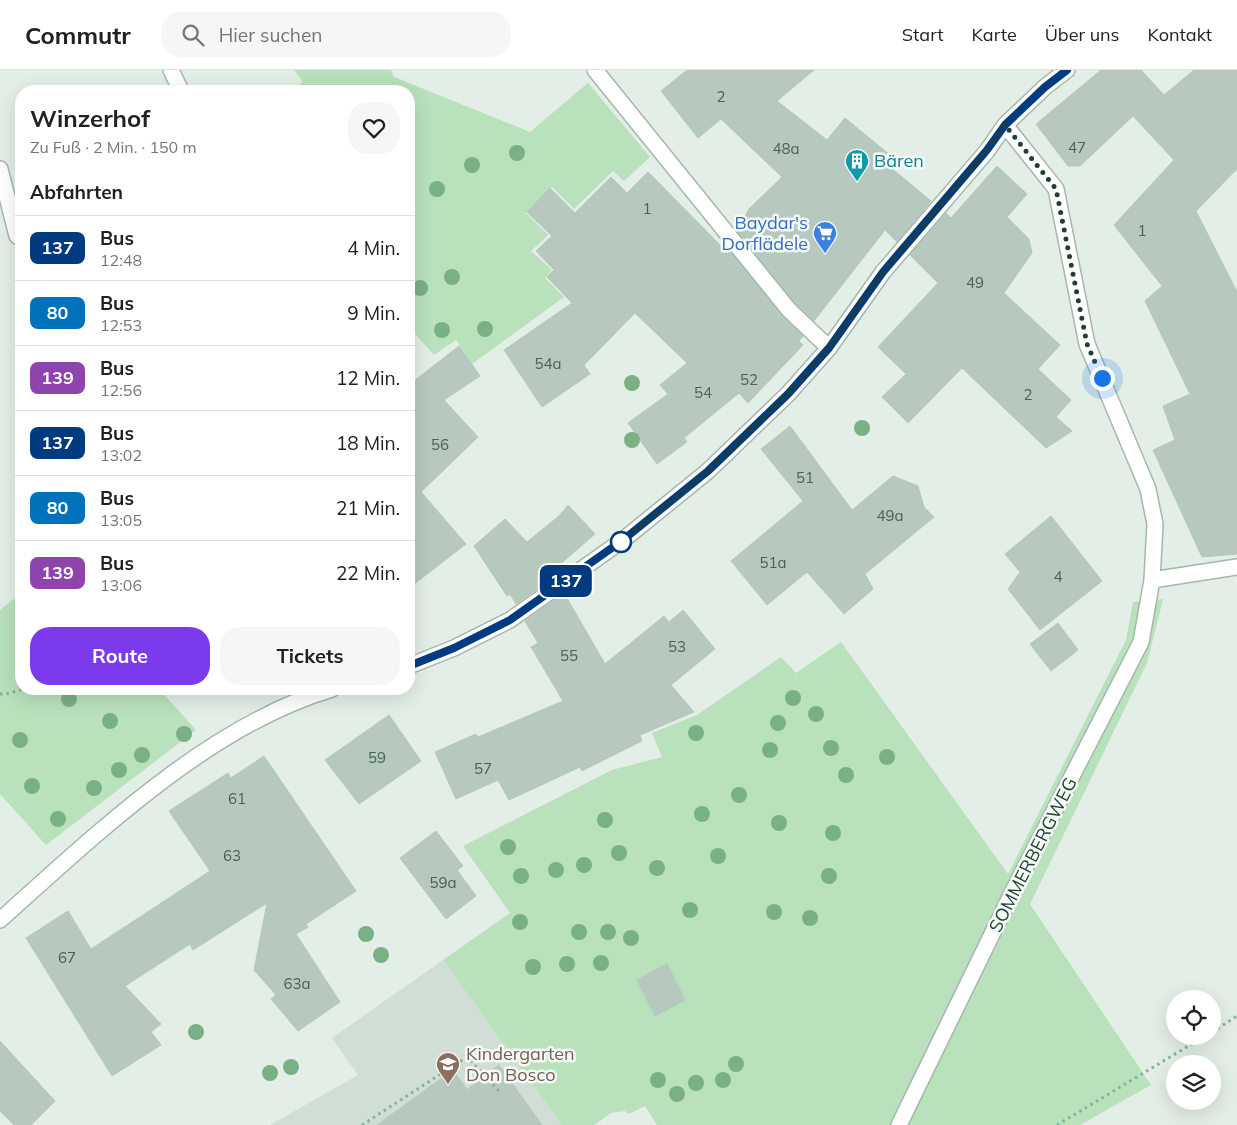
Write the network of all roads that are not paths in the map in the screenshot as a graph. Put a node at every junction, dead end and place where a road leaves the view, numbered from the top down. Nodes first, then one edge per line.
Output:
1 (171, 70) edge
2 (595, 70) edge
3 (1067, 70) edge
4 (178, 85) edge
5 (1005, 125) junction
6 (0, 169) edge
7 (15, 227) edge
8 (829, 348) junction
9 (1237, 567) edge
10 (1152, 580) junction
11 (415, 664) edge
12 (314, 695) edge
13 (0, 920) edge
14 (899, 1125) edge

1 - 4 street
2 - 8 street
3 - 5 street
5 - 8 street
5 - 10 street, SOMMERBERGWEG
6 - 7 street
8 - 11 street
9 - 10 street
10 - 14 street, SOMMERBERGWEG
12 - 13 street

